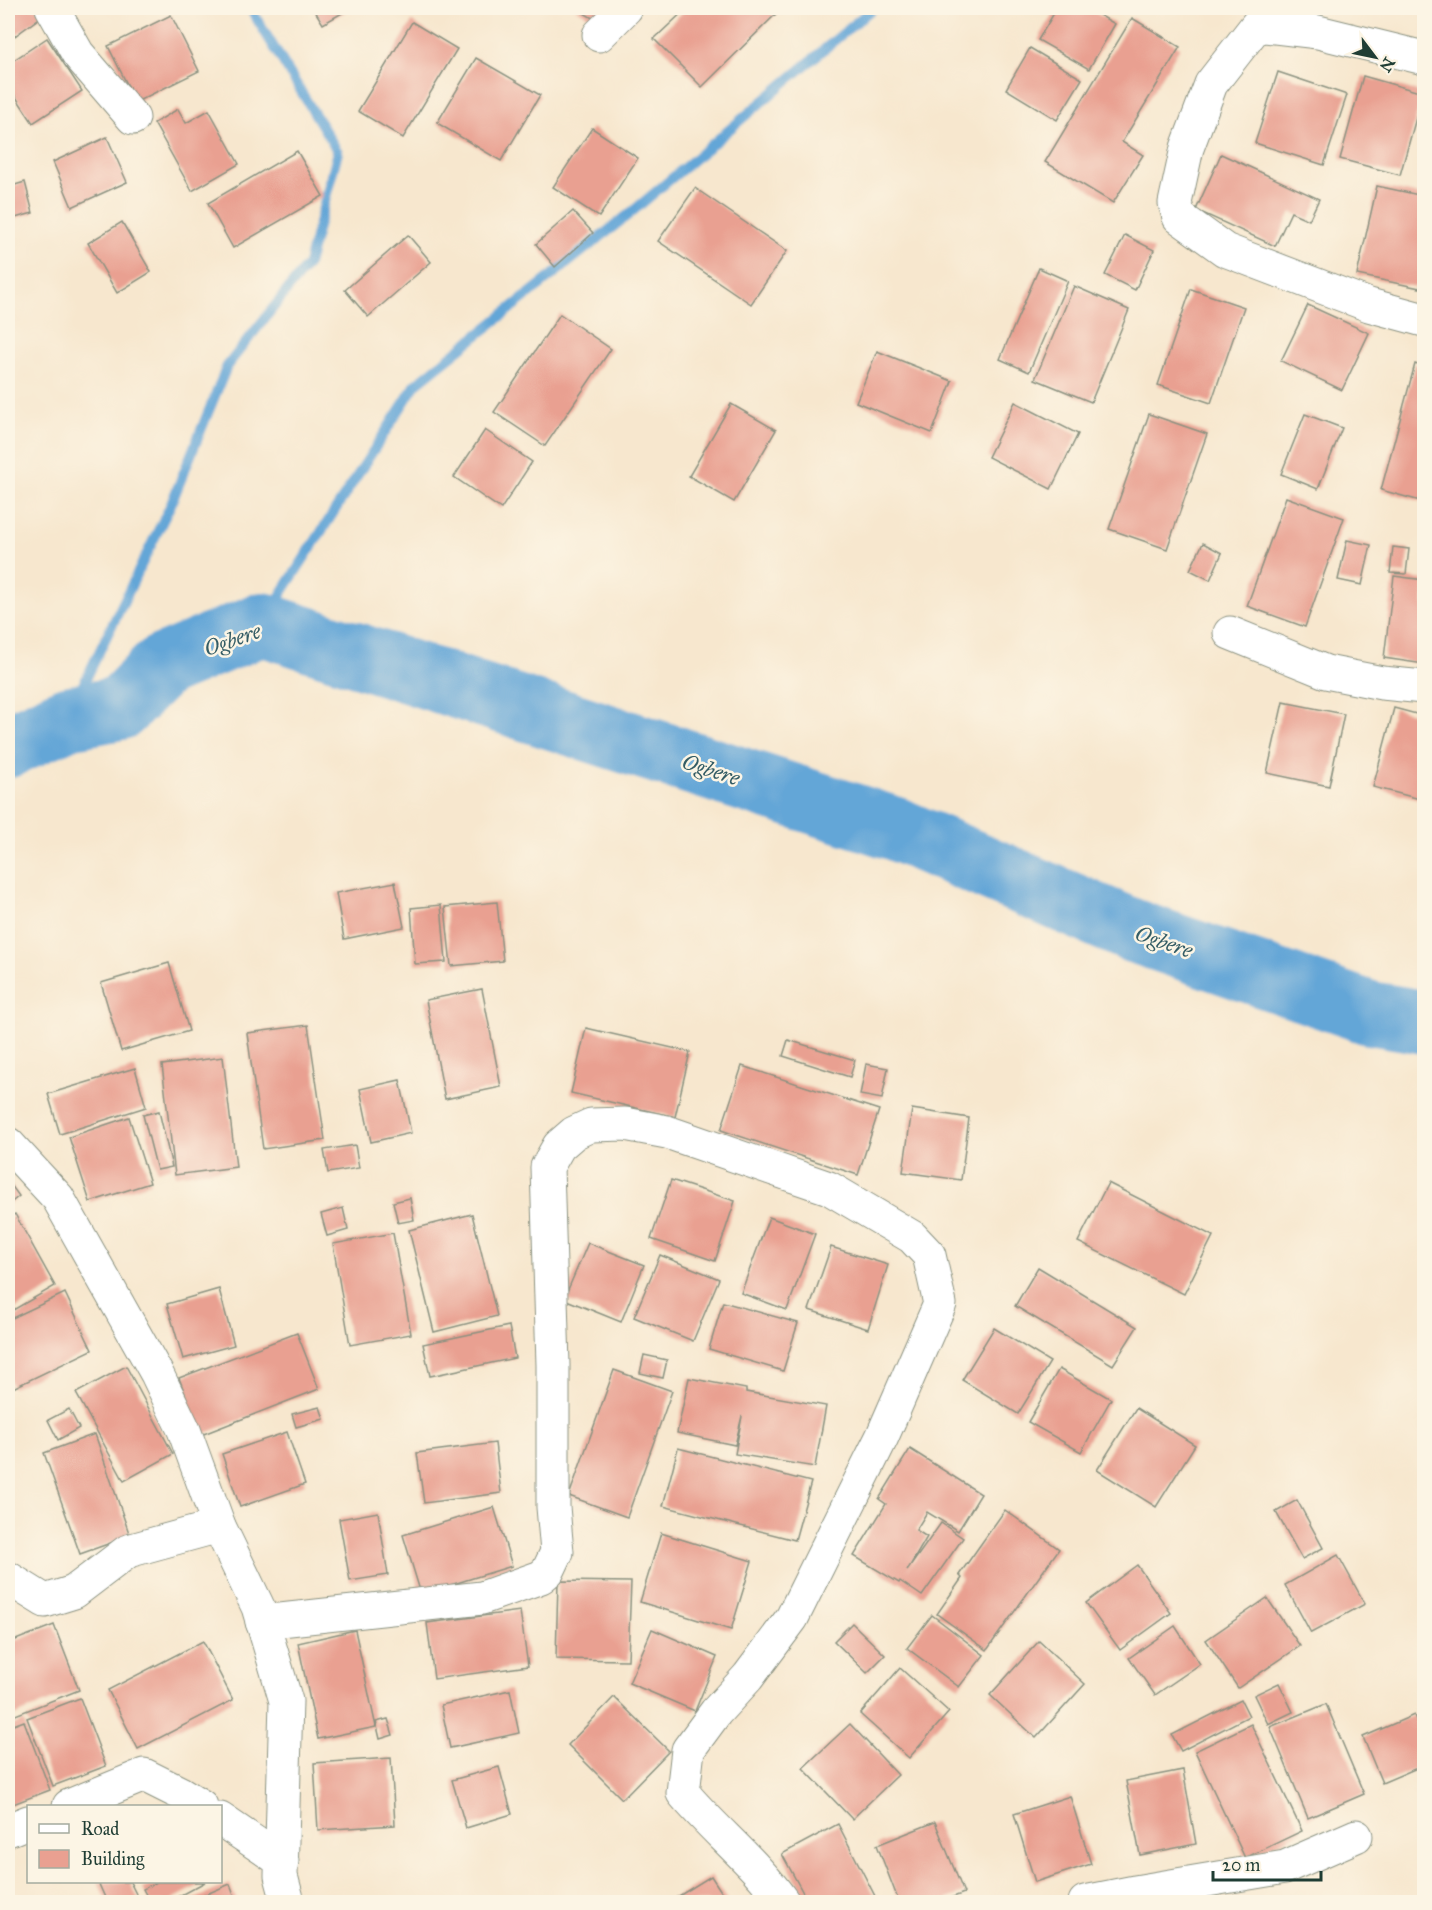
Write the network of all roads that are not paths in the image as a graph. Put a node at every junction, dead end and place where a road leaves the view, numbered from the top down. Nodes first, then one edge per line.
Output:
1 (52, 8) edge
2 (626, 8) edge
3 (599, 35) dead end
4 (1425, 58) edge
5 (134, 118) dead end
6 (1425, 320) edge
7 (1230, 633) dead end
8 (1425, 687) edge
9 (8, 1144) edge
10 (219, 1526) junction
11 (8, 1578) edge
12 (262, 1622) junction
13 (71, 1805) edge
14 (199, 1805) edge
15 (222, 1820) edge
16 (27, 1822) edge
17 (8, 1830) edge
18 (1356, 1836) dead end
19 (282, 1861) junction
20 (288, 1902) edge
21 (783, 1902) edge
22 (1085, 1902) edge

1 - 5 street
2 - 3 street
4 - 6 street
7 - 8 street
9 - 10 street
10 - 11 street
10 - 12 street
12 - 19 street
12 - 21 street
13 - 14 street
15 - 19 street
16 - 17 street
18 - 22 street
19 - 20 street

